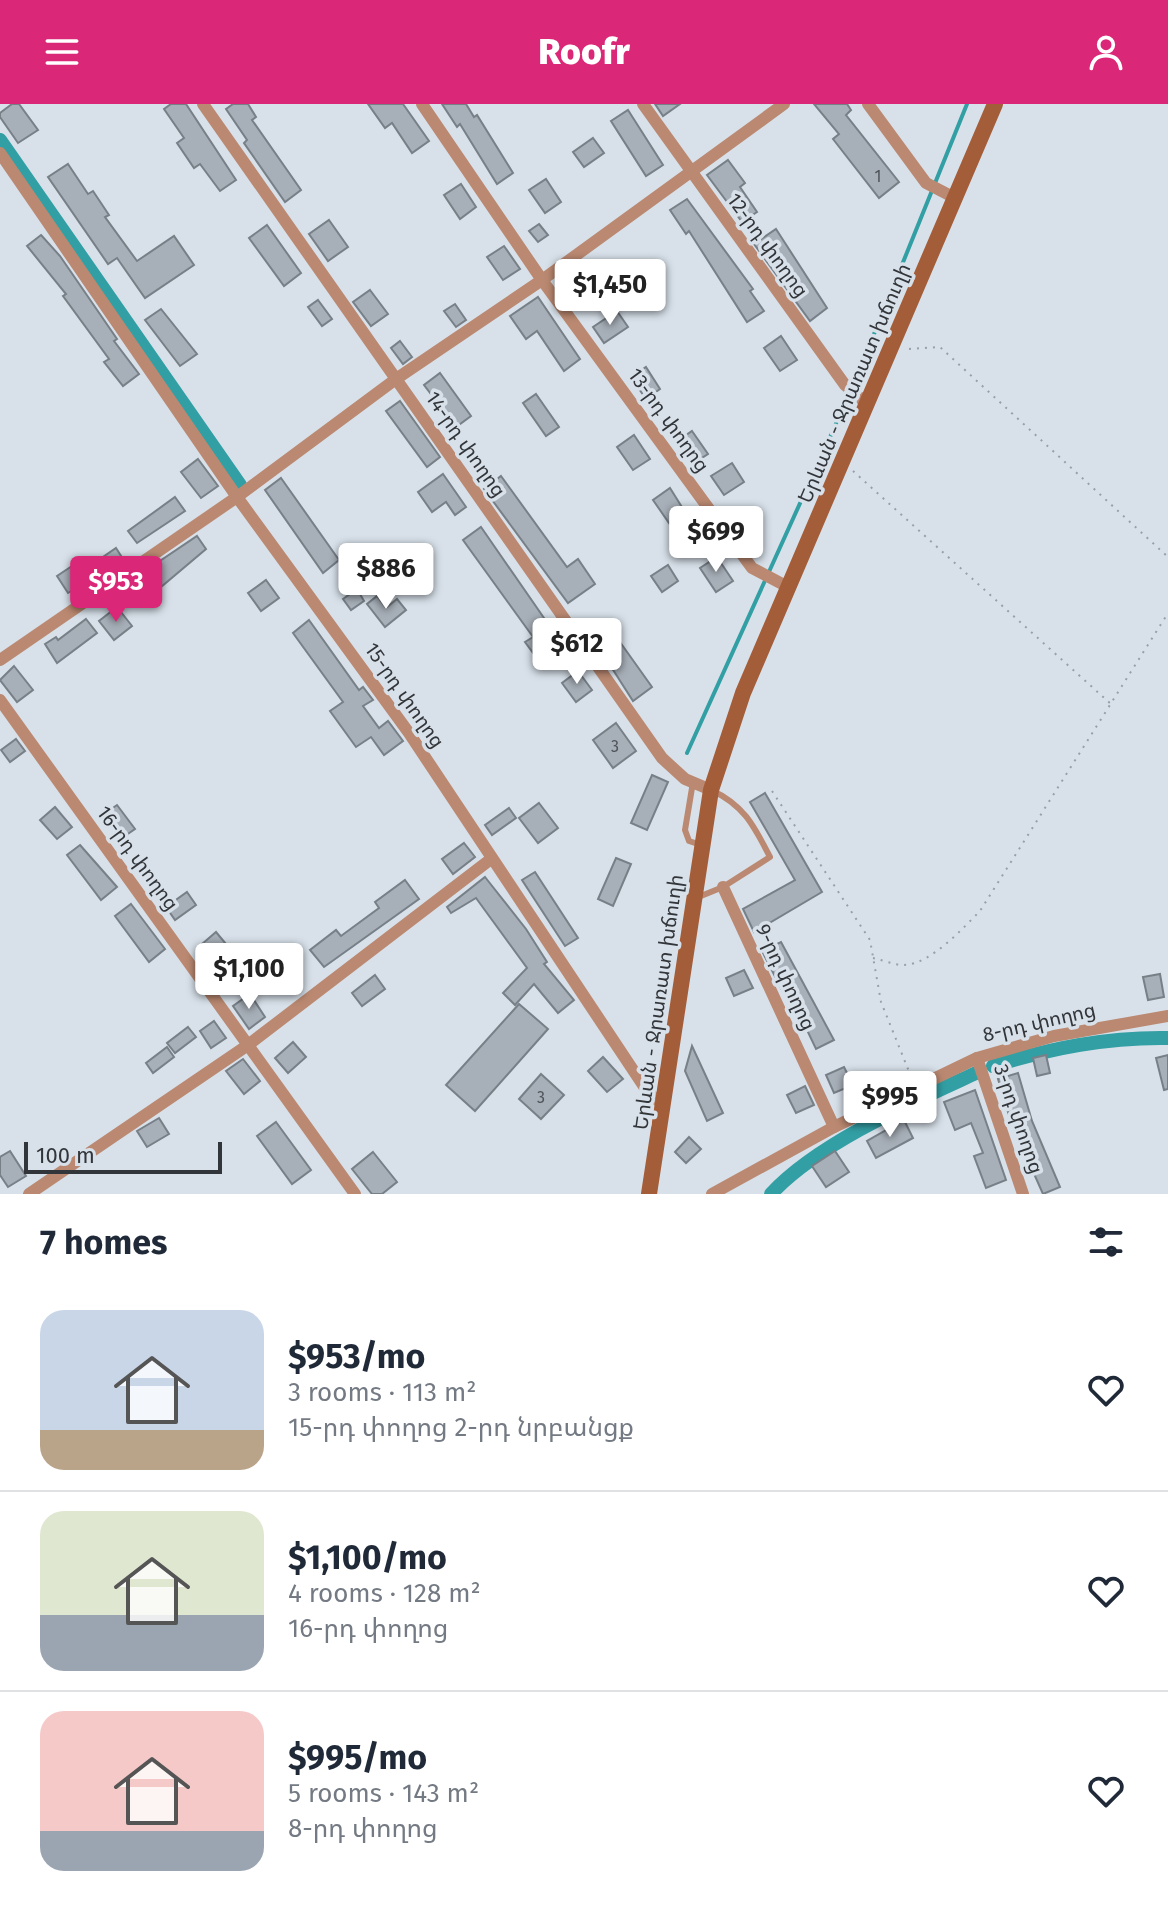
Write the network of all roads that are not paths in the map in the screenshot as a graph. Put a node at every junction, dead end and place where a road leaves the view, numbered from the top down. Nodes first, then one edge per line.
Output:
1 (203, 104) edge
2 (422, 104) edge
3 (643, 104) edge
4 (784, 104) edge
5 (868, 104) edge
6 (995, 104) edge
7 (0, 153) edge
8 (691, 173) junction
9 (951, 196) junction
10 (542, 280) junction
11 (396, 379) junction
12 (864, 402) junction
13 (237, 497) junction
14 (788, 587) junction
15 (0, 660) edge
16 (0, 700) edge
17 (693, 782) junction
18 (711, 790) junction
19 (702, 845) junction
20 (491, 859) junction
21 (723, 887) junction
22 (693, 899) junction
23 (1168, 1016) edge
24 (248, 1045) junction
25 (977, 1058) junction
26 (663, 1104) junction
27 (834, 1127) junction
28 (29, 1194) edge
29 (355, 1194) edge
30 (649, 1194) edge
31 (712, 1194) edge
32 (1023, 1194) edge

1 - 11 street, 14-րդ փողոց
2 - 10 street, 13-րդ փողոց
3 - 8 street, 12-րդ փողոց
4 - 8 street
5 - 9 street
6 - 9 main road, Երևան - Ջրառատ խճուղի
7 - 13 street, 15-րդ փողոց
8 - 10 street
8 - 12 street, 12-րդ փողոց
9 - 12 main road, Երևան - Ջրառատ խճուղի
10 - 11 street
10 - 14 street, 13-րդ փողոց
11 - 13 street
11 - 17 street, 14-րդ փողոց
12 - 14 main road, Երևան - Ջրառատ խճուղի
13 - 15 street
13 - 20 street, 15-րդ փողոց
14 - 18 main road, Երևան - Ջրառատ խճուղի
16 - 24 street, 16-րդ փողոց
17 - 18 street, 14-րդ փողոց
17 - 19 lane
18 - 19 main road, Երևան - Ջրառատ խճուղի
18 - 21 lane
19 - 22 main road, Երևան - Ջրառատ խճուղի
20 - 24 street
20 - 26 street, 15-րդ փողոց
21 - 22 lane
21 - 27 street, 9-րդ փողոց
22 - 26 main road, Երևան - Ջրառատ խճուղի
23 - 25 street, 8-րդ փողոց
24 - 28 street
24 - 29 street, 16-րդ փողոց
25 - 27 street, 8-րդ փողոց
25 - 32 street, 3-րդ փողոց
26 - 30 main road, Երևան - Ջրառատ խճուղի
27 - 31 street, 8-րդ փողոց

